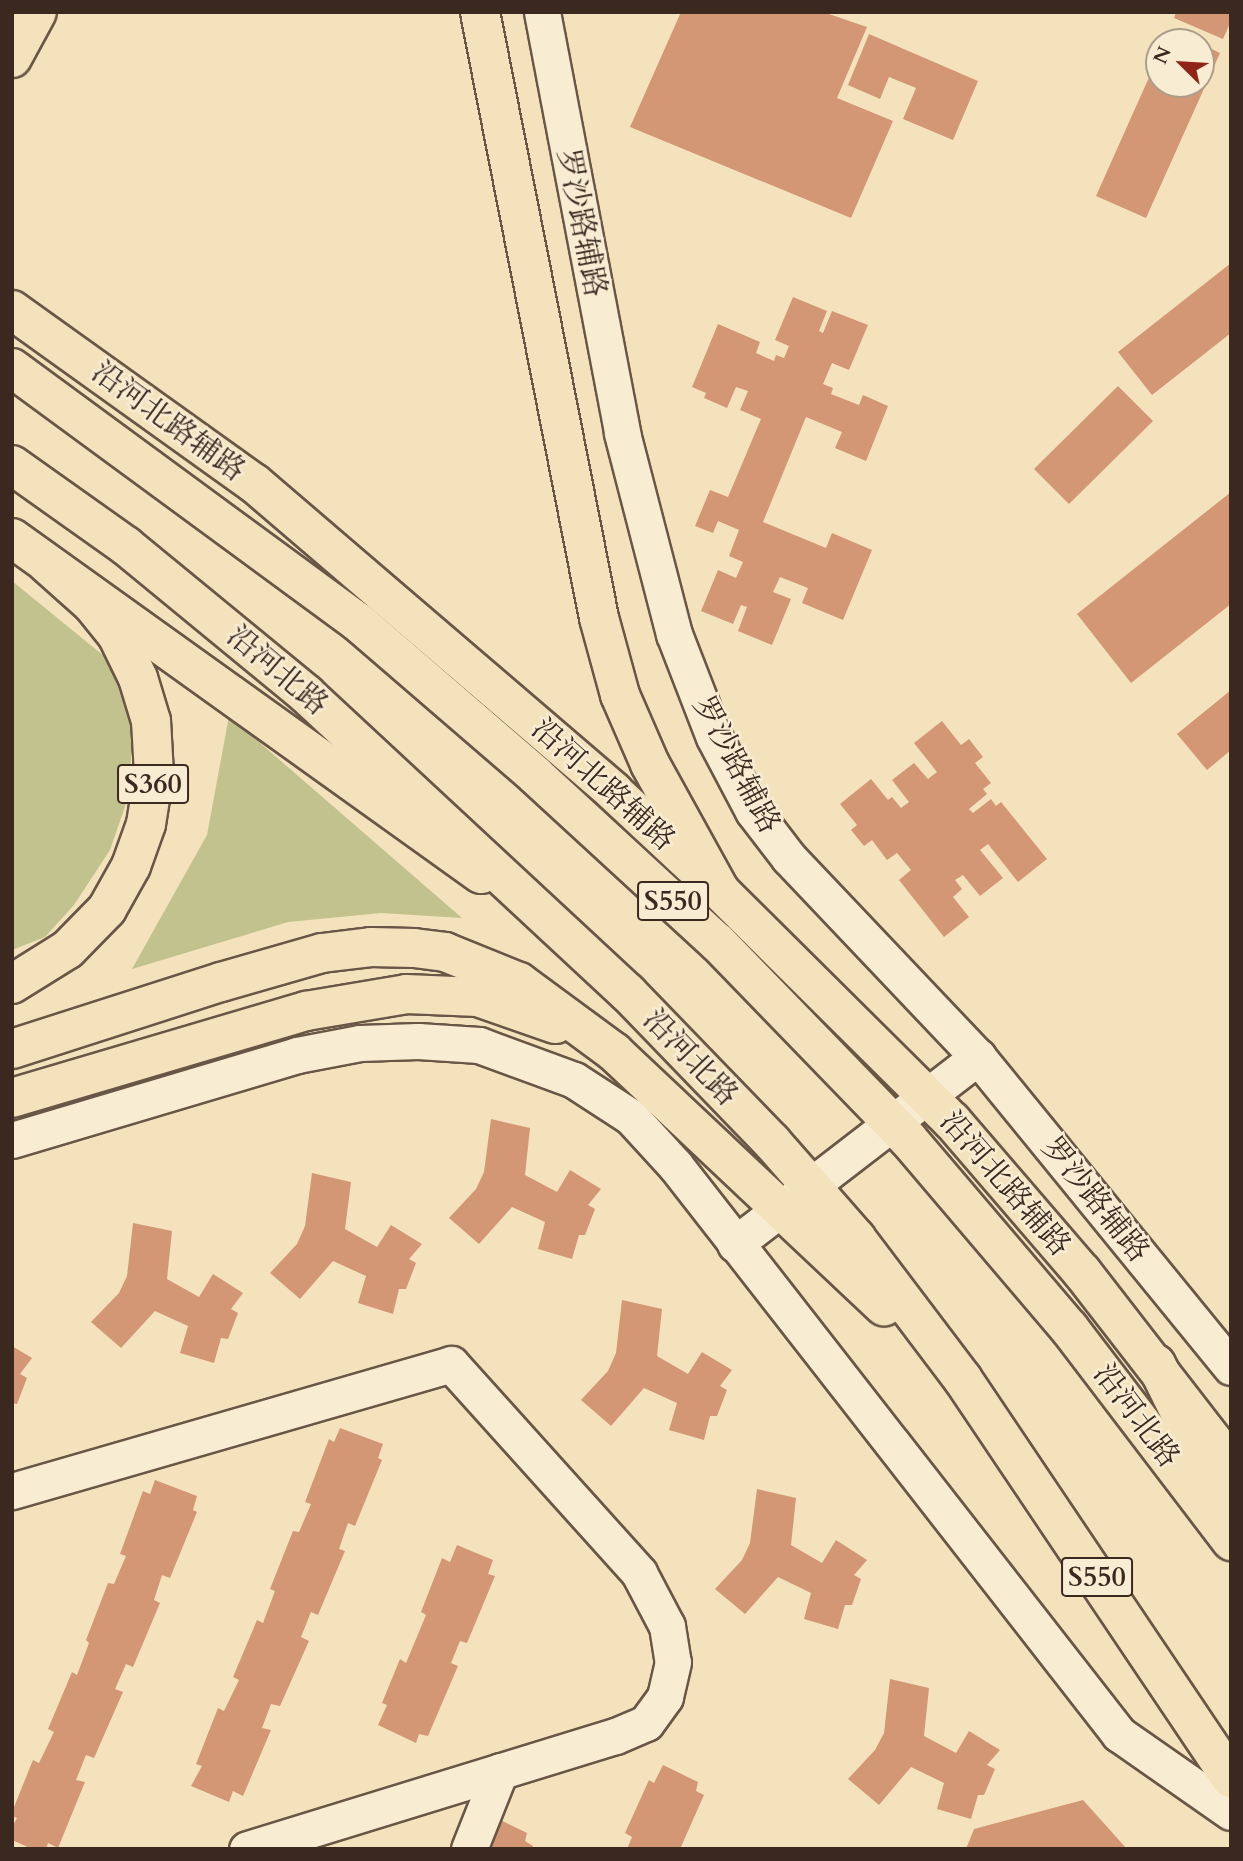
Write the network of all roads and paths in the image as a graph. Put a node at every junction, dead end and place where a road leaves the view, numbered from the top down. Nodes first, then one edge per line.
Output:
1 (37, 12) edge
2 (480, 12) edge
3 (542, 12) edge
4 (12, 58) edge
5 (12, 310) edge
6 (12, 368) edge
7 (12, 465) edge
8 (12, 538) edge
9 (47, 564) junction
10 (720, 891) junction
11 (570, 940) junction
12 (12, 984) edge
13 (12, 1049) edge
14 (614, 1052) junction
15 (978, 1057) junction
16 (12, 1098) edge
17 (12, 1140) edge
18 (735, 1244) junction
19 (1156, 1364) junction
20 (1231, 1367) edge
21 (962, 1378) junction
22 (1231, 1464) edge
23 (12, 1491) edge
24 (1231, 1516) edge
25 (1231, 1541) edge
26 (500, 1771) junction
27 (1231, 1778) edge
28 (1231, 1812) edge
29 (247, 1849) edge
30 (469, 1849) edge

1 - 4 main road
2 - 10 main road
3 - 15 street, 罗沙路辅路
5 - 10 main road, 沿河北路辅路
6 - 25 main road, 沿河北路 / S550
7 - 11 main road, 沿河北路 / S550
8 - 9 main road, S360
9 - 11 main road, S550
9 - 12 main road, S360
10 - 19 main road, 沿河北路辅路
11 - 21 main road, 沿河北路 / S550
13 - 14 main road
14 - 16 main road
14 - 21 main road
15 - 18 street
15 - 20 street, 罗沙路辅路
17 - 18 street
18 - 28 street
19 - 22 main road, 沿河北路辅路
19 - 24 main road
21 - 27 main road, 沿河北路 / S550
23 - 26 street
26 - 29 street
26 - 30 street

